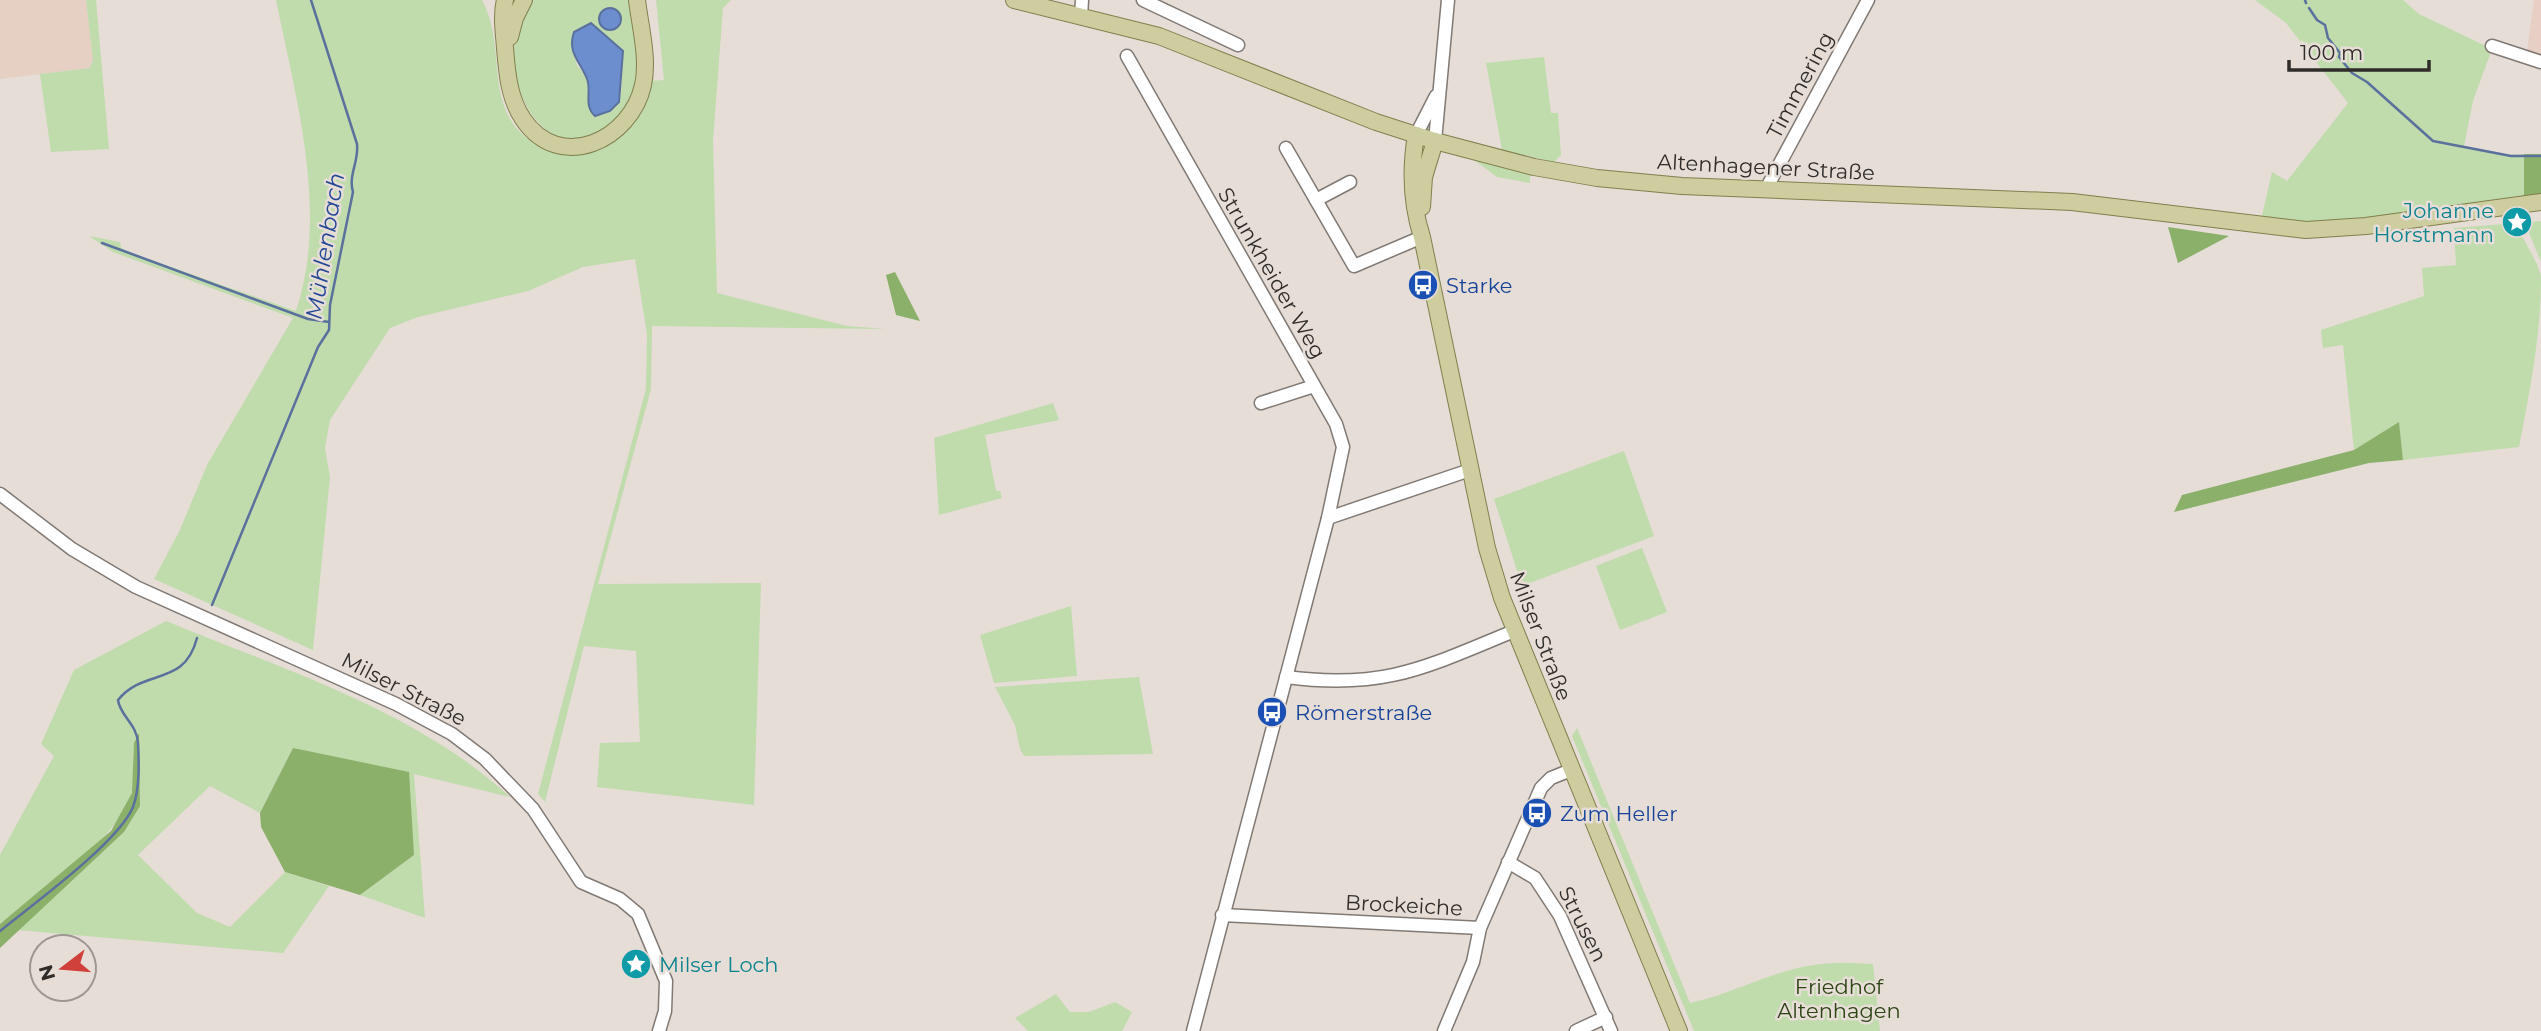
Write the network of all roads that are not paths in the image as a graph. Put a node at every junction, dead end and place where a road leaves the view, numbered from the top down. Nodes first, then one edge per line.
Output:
1 (493, 0) edge
2 (505, 0) edge
3 (524, 0) edge
4 (1014, 0) edge
5 (1143, 0) edge
6 (1448, 0) edge
7 (1868, 0) edge
8 (637, 1) edge
9 (1074, 7) edge
10 (1238, 45) dead end
11 (2493, 46) dead end
12 (1127, 56) dead end
13 (2541, 62) edge
14 (507, 71) junction
15 (1439, 89) junction
16 (1416, 135) junction
17 (1435, 141) junction
18 (1286, 148) dead end
19 (569, 154) dead end
20 (1350, 182) dead end
21 (1766, 189) junction
22 (1316, 200) junction
23 (2541, 202) edge
24 (1422, 237) junction
25 (1314, 386) junction
26 (1261, 403) dead end
27 (1470, 470) junction
28 (0, 494) edge
29 (1328, 518) junction
30 (1514, 631) junction
31 (1286, 677) junction
32 (1571, 770) junction
33 (1508, 862) junction
34 (1222, 915) junction
35 (1480, 928) junction
36 (1606, 1017) junction
37 (659, 1031) edge
38 (1193, 1031) edge
39 (1444, 1031) edge
40 (1576, 1031) edge
41 (1611, 1031) edge
42 (1679, 1031) edge

1 - 19 main road
2 - 14 main road
3 - 14 main road
4 - 9 main road, Altenhagener Straße
5 - 10 street
6 - 15 street
7 - 21 street, Timmering
8 - 14 main road
9 - 16 main road, Altenhagener Straße
11 - 13 street
12 - 25 street, Strunkheider Weg
15 - 16 street
15 - 17 street
16 - 17 main road, Altenhagener Straße
16 - 24 main road, Milser Straße
17 - 21 main road, Altenhagener Straße
17 - 24 main road, Milser Straße
18 - 22 street
20 - 22 street
21 - 23 main road, Altenhagener Straße
22 - 24 street
24 - 27 main road, Milser Straße
25 - 26 street
25 - 29 street, Strunkheider Weg
27 - 29 street
27 - 30 main road, Milser Straße
28 - 37 street, Milser Straße
29 - 31 street
30 - 31 street
30 - 32 main road, Milser Straße
31 - 34 street
32 - 33 street, Brockeiche
32 - 42 main road, Milser Straße
33 - 35 street, Brockeiche
33 - 36 street, Strusen
34 - 35 street, Brockeiche
34 - 38 street
35 - 39 street
36 - 40 street
36 - 41 street, Strusen

